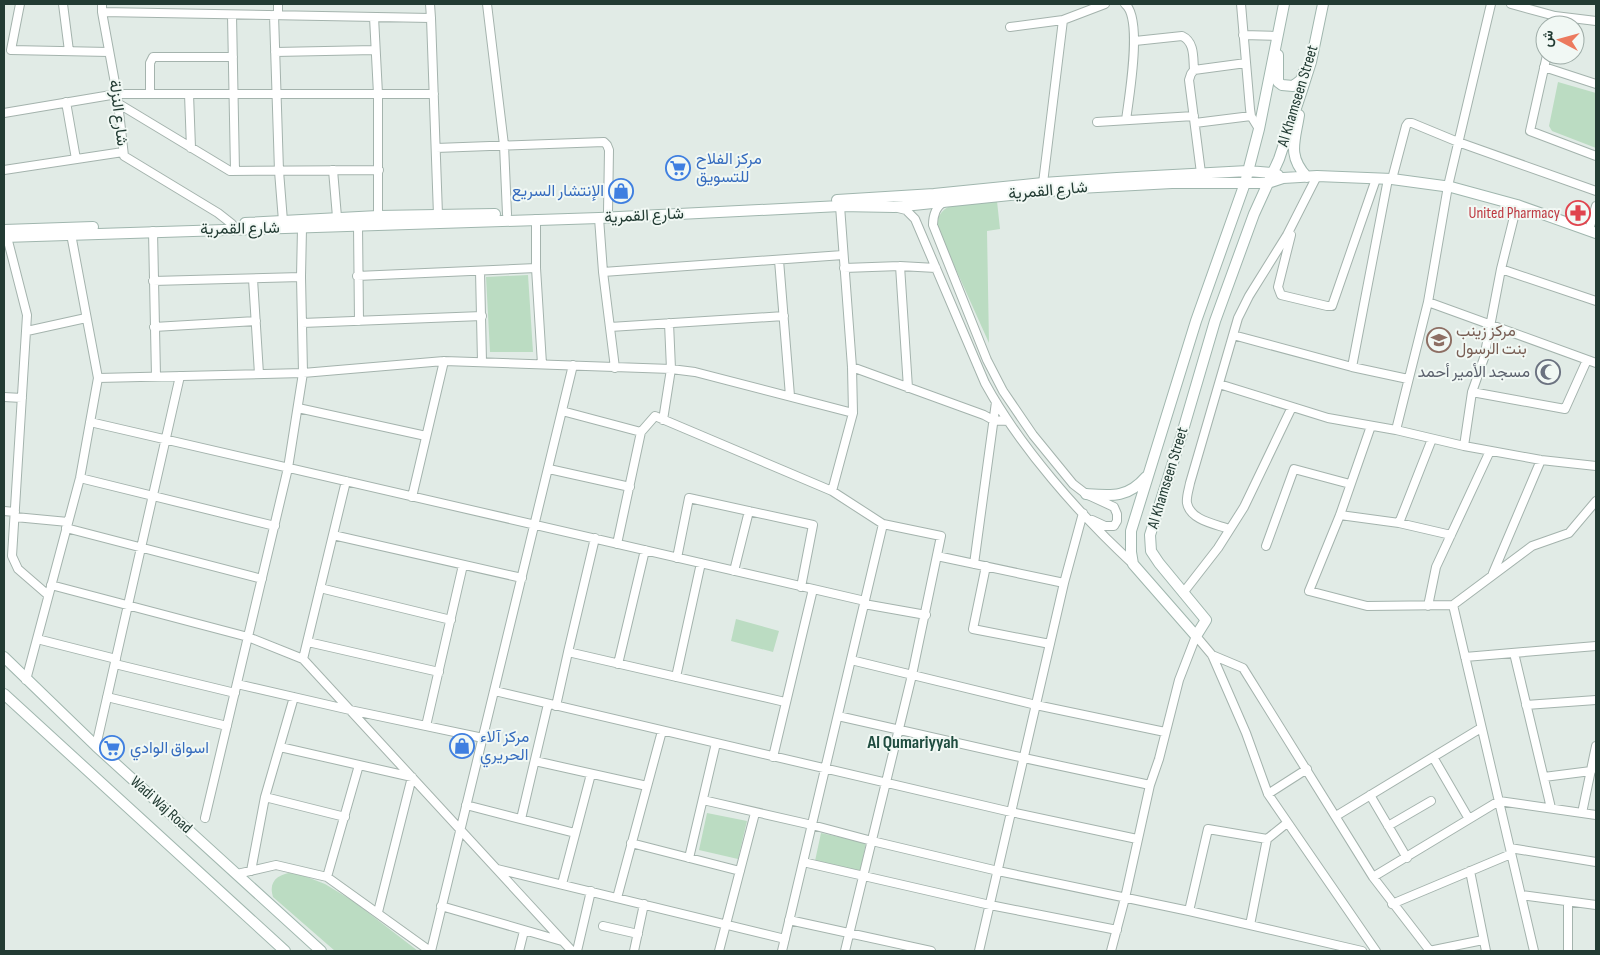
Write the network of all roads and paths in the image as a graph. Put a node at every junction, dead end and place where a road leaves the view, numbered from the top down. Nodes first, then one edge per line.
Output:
1 (20, 4) edge
2 (63, 4) edge
3 (102, 4) edge
4 (156, 4) edge
5 (278, 4) edge
6 (430, 4) edge
7 (487, 4) edge
8 (1105, 4) edge
9 (1125, 4) edge
10 (1240, 4) edge
11 (1284, 4) edge
12 (1323, 4) edge
13 (1490, 4) edge
14 (1511, 4) edge
15 (102, 12) junction
16 (156, 13) junction
17 (232, 15) junction
18 (276, 15) junction
19 (1551, 15) edge
20 (374, 17) junction
21 (431, 18) junction
22 (1063, 20) junction
23 (1010, 27) dead end
24 (1278, 31) junction
25 (1317, 34) junction
26 (1243, 35) junction
27 (1135, 41) junction
28 (375, 50) junction
29 (69, 52) junction
30 (109, 52) junction
31 (275, 52) junction
32 (233, 57) junction
33 (1246, 63) junction
34 (1544, 67) joint
35 (1194, 70) junction
36 (1596, 84) edge
37 (1303, 87) junction
38 (117, 94) junction
39 (150, 94) junction
40 (189, 94) junction
41 (234, 94) junction
42 (277, 94) junction
43 (378, 94) junction
44 (434, 94) junction
45 (66, 102) junction
46 (119, 104) junction
47 (4, 113) edge
48 (1251, 116) junction
49 (1126, 120) junction
50 (1194, 120) junction
51 (1098, 122) dead end
52 (1259, 129) junction
53 (1458, 142) junction
54 (504, 145) junction
55 (191, 148) junction
56 (436, 148) junction
57 (124, 152) junction
58 (1596, 156) edge
59 (76, 159) junction
60 (4, 170) edge
61 (333, 170) junction
62 (379, 170) junction
63 (235, 171) junction
64 (279, 171) junction
65 (1248, 171) junction
66 (1201, 173) junction
67 (1272, 173) junction
68 (1312, 176) junction
69 (1283, 178) junction
70 (1376, 179) junction
71 (1390, 179) junction
72 (1043, 183) junction
73 (1245, 183) junction
74 (1268, 183) junction
75 (1448, 186) junction
76 (1596, 191) edge
77 (948, 200) junction
78 (1517, 204) junction
79 (840, 206) junction
80 (1596, 206) edge
81 (894, 207) junction
82 (507, 214) junction
83 (438, 215) junction
84 (604, 215) junction
85 (378, 216) junction
86 (337, 217) junction
87 (536, 219) junction
88 (1294, 220) junction
89 (283, 221) junction
90 (232, 224) junction
91 (358, 225) junction
92 (302, 228) junction
93 (153, 231) junction
94 (1592, 232) edge
95 (5, 234) edge
96 (71, 234) junction
97 (842, 256) junction
98 (780, 260) junction
99 (900, 266) junction
100 (536, 268) junction
101 (844, 268) junction
102 (936, 268) junction
103 (1501, 269) junction
104 (480, 271) junction
105 (603, 272) junction
106 (358, 276) junction
107 (301, 277) junction
108 (253, 279) junction
109 (153, 281) junction
110 (1596, 301) edge
111 (1428, 302) junction
112 (482, 316) junction
113 (784, 316) junction
114 (86, 318) junction
115 (256, 321) junction
116 (360, 321) junction
117 (302, 323) junction
118 (669, 323) junction
119 (1490, 325) junction
120 (154, 327) junction
121 (610, 327) junction
122 (27, 331) junction
123 (1233, 335) junction
124 (1587, 360) junction
125 (444, 361) junction
126 (482, 362) junction
127 (1596, 363) edge
128 (542, 364) junction
129 (573, 365) junction
130 (852, 367) junction
131 (1352, 367) junction
132 (615, 368) junction
133 (671, 369) junction
134 (304, 372) junction
135 (259, 374) junction
136 (156, 376) junction
137 (180, 376) junction
138 (98, 378) junction
139 (1408, 379) junction
140 (1219, 384) junction
141 (908, 388) junction
142 (1472, 392) junction
143 (790, 396) junction
144 (4, 397) edge
145 (22, 398) junction
146 (996, 402) junction
147 (1292, 407) junction
148 (298, 408) junction
149 (562, 411) junction
150 (853, 413) junction
151 (662, 420) junction
152 (993, 420) junction
153 (1008, 421) junction
154 (90, 422) junction
155 (1371, 426) junction
156 (1396, 430) junction
157 (641, 432) junction
158 (426, 436) junction
159 (1432, 439) junction
160 (165, 440) junction
161 (1464, 446) junction
162 (1490, 451) junction
163 (1541, 460) junction
164 (1596, 466) edge
165 (288, 468) junction
166 (549, 469) junction
167 (1148, 474) junction
168 (80, 478) junction
169 (346, 481) junction
170 (1350, 484) junction
171 (630, 486) junction
172 (832, 491) junction
173 (1086, 494) junction
174 (153, 496) junction
175 (412, 497) junction
176 (1596, 500) edge
177 (4, 511) edge
178 (749, 511) junction
179 (1083, 513) junction
180 (15, 514) junction
181 (1340, 515) junction
182 (1399, 523) junction
183 (883, 524) junction
184 (67, 525) junction
185 (535, 525) junction
186 (275, 526) junction
187 (1229, 529) junction
188 (333, 535) junction
189 (1451, 535) junction
190 (595, 538) junction
191 (617, 544) junction
192 (1266, 546) dead end
193 (141, 548) junction
194 (645, 550) junction
195 (937, 556) junction
196 (677, 558) junction
197 (700, 563) junction
198 (974, 564) junction
199 (1133, 564) junction
200 (463, 565) junction
201 (986, 566) junction
202 (734, 571) junction
203 (1492, 574) junction
204 (522, 578) junction
205 (262, 579) junction
206 (1064, 583) junction
207 (51, 585) junction
208 (801, 587) junction
209 (320, 588) junction
210 (813, 590) junction
211 (1183, 593) junction
212 (48, 595) junction
213 (865, 603) junction
214 (1452, 604) junction
215 (128, 605) junction
216 (1428, 606) junction
217 (926, 615) junction
218 (451, 620) junction
219 (1196, 636) junction
220 (248, 637) junction
221 (36, 639) junction
222 (308, 642) junction
223 (1050, 644) junction
224 (1596, 646) edge
225 (568, 652) junction
226 (1514, 652) junction
227 (1212, 655) junction
228 (1465, 656) junction
229 (4, 658) edge
230 (303, 659) junction
231 (851, 660) junction
232 (115, 662) junction
233 (618, 664) junction
234 (439, 672) junction
235 (912, 675) junction
236 (676, 677) junction
237 (26, 680) junction
238 (237, 684) junction
239 (495, 691) junction
240 (234, 693) junction
241 (4, 694) edge
242 (107, 697) junction
243 (294, 697) junction
244 (1596, 700) edge
245 (785, 702) junction
246 (552, 705) junction
247 (1036, 705) junction
248 (1526, 705) junction
249 (350, 710) junction
250 (838, 716) junction
251 (227, 726) junction
252 (426, 726) junction
253 (1481, 728) junction
254 (662, 730) junction
255 (899, 730) junction
256 (1165, 732) junction
257 (483, 738) junction
258 (716, 743) junction
259 (96, 746) junction
260 (1596, 746) edge
261 (280, 747) junction
262 (773, 757) junction
263 (1433, 757) junction
264 (1024, 758) junction
265 (535, 761) junction
266 (360, 765) junction
267 (825, 769) junction
268 (1307, 769) junction
269 (1591, 771) junction
270 (591, 774) junction
271 (412, 777) junction
272 (1544, 777) junction
273 (886, 783) junction
274 (1150, 784) junction
275 (646, 786) junction
276 (1268, 794) junction
277 (1370, 795) junction
278 (266, 798) junction
279 (703, 800) junction
280 (1431, 801) dead end
281 (1498, 801) junction
282 (466, 806) junction
283 (1552, 808) junction
284 (1011, 812) junction
285 (755, 813) junction
286 (1582, 813) junction
287 (1596, 815) edge
288 (1336, 816) junction
289 (345, 817) junction
290 (205, 818) dead end
291 (521, 819) junction
292 (1469, 819) junction
293 (1287, 822) junction
294 (812, 825) junction
295 (1388, 826) junction
296 (460, 829) junction
297 (575, 833) junction
298 (1267, 839) junction
299 (1137, 840) junction
300 (872, 841) junction
301 (632, 843) junction
302 (1510, 851) junction
303 (689, 858) junction
304 (1406, 858) junction
305 (803, 862) junction
306 (1596, 862) edge
307 (496, 869) junction
308 (251, 870) junction
309 (740, 870) junction
310 (998, 871) junction
311 (1470, 871) junction
312 (237, 874) junction
313 (864, 876) junction
314 (327, 877) junction
315 (1373, 877) junction
316 (562, 884) junction
317 (591, 891) junction
318 (1521, 895) junction
319 (617, 898) junction
320 (1125, 898) junction
321 (1568, 902) junction
322 (644, 904) junction
323 (1392, 904) junction
324 (990, 905) junction
325 (1596, 905) edge
326 (441, 906) junction
327 (1189, 911) junction
328 (378, 912) junction
329 (789, 920) junction
330 (726, 924) junction
331 (1250, 925) junction
332 (603, 926) dead end
333 (1116, 930) junction
334 (524, 931) junction
335 (850, 933) junction
336 (638, 934) junction
337 (785, 939) junction
338 (1484, 940) junction
339 (563, 942) junction
340 (285, 951) edge
341 (321, 951) edge
342 (430, 951) edge
343 (519, 951) edge
344 (572, 951) edge
345 (577, 951) edge
346 (634, 951) edge
347 (719, 951) edge
348 (782, 951) edge
349 (846, 951) edge
350 (931, 951) edge
351 (979, 951) edge
352 (1111, 951) edge
353 (1359, 951) edge
354 (1376, 951) edge
355 (1429, 951) edge
356 (1486, 951) edge
357 (1534, 951) edge
358 (1568, 951) edge

1 - 29 street
2 - 29 street
3 - 15 street, شارع النزلة
4 - 16 street
5 - 18 street
6 - 21 street
7 - 54 street
8 - 22 street
9 - 27 street
10 - 26 street
11 - 24 street, Al Khamseen Street
12 - 25 street, Al Khamseen Street
13 - 53 street
14 - 19 street
15 - 16 street
15 - 30 street, شارع النزلة
16 - 17 street
17 - 18 street
17 - 32 street
18 - 20 street
18 - 31 street
20 - 21 street
20 - 28 street
21 - 44 street
22 - 23 street
22 - 72 street
24 - 25 street
24 - 26 street
24 - 52 street, Al Khamseen Street
25 - 37 street, Al Khamseen Street
26 - 33 street
27 - 35 street
27 - 49 street
28 - 31 street
28 - 43 street
29 - 30 street
30 - 38 street, شارع النزلة
31 - 42 street
32 - 39 street
32 - 41 street
33 - 35 street
33 - 48 street
34 - 36 street
34 - 58 street
35 - 50 street
37 - 67 street, Al Khamseen Street
37 - 68 street
38 - 39 street
38 - 45 street
38 - 46 street, شارع النزلة
39 - 40 street
40 - 41 street
40 - 55 street
41 - 42 street
41 - 63 street
42 - 43 street
42 - 64 street
43 - 44 street
43 - 62 street
44 - 56 street
45 - 47 street
45 - 59 street
46 - 55 street
46 - 57 street, شارع النزلة
48 - 50 street
48 - 52 street
49 - 50 street
49 - 51 street
50 - 66 street
52 - 65 street, Al Khamseen Street
53 - 71 street
53 - 75 street
53 - 76 street
54 - 56 street
54 - 82 street
54 - 84 street
55 - 63 street
56 - 83 street
57 - 59 street
57 - 90 street, شارع النزلة
59 - 60 street
61 - 62 street
61 - 64 street
61 - 86 street
62 - 85 street
63 - 64 street
64 - 89 street
65 - 66 street, شارع القمرية
65 - 67 street, شارع القمرية
65 - 73 street, Al Khamseen Street
66 - 72 street, شارع القمرية
67 - 69 street, شارع القمرية
67 - 74 street, Al Khamseen Street
68 - 69 street, شارع القمرية
68 - 70 street, شارع القمرية
68 - 88 street
69 - 74 street, شارع القمرية
70 - 71 street, شارع القمرية
70 - 88 street
71 - 75 street, شارع القمرية
71 - 131 street
72 - 84 street, شارع القمرية
73 - 74 street, شارع القمرية
73 - 77 street, شارع القمرية
73 - 167 street, Al Khamseen Street
74 - 211 street, Al Khamseen Street
75 - 78 street, شارع القمرية
75 - 111 street
77 - 81 street, شارع القمرية
77 - 173 street
78 - 94 street, شارع القمرية
78 - 103 street
79 - 81 street, شارع القمرية
79 - 84 street, شارع القمرية
79 - 97 street
80 - 94 street
81 - 102 street
82 - 83 street
82 - 84 street
83 - 85 street
84 - 87 street, شارع القمرية
84 - 105 street
85 - 86 street
86 - 89 street
87 - 91 street, شارع القمرية
87 - 100 street
88 - 123 street
89 - 90 street
90 - 95 street
91 - 92 street, شارع القمرية
91 - 106 street
92 - 93 street, شارع القمرية
92 - 107 street
93 - 96 street, شارع القمرية
93 - 109 street
95 - 96 street, شارع القمرية
95 - 122 street
96 - 114 street
97 - 98 street
97 - 101 street
98 - 105 street
98 - 113 street
99 - 101 street
99 - 102 street
99 - 141 street
100 - 104 street
100 - 128 street
101 - 130 street
102 - 146 street
103 - 110 street
103 - 119 street
104 - 106 street
104 - 112 street
105 - 121 street
106 - 116 street
107 - 108 street
107 - 117 street
108 - 109 street
108 - 115 street
109 - 120 street
111 - 119 street
111 - 139 street
112 - 116 street
112 - 126 street
113 - 118 street
113 - 143 street
114 - 122 street
114 - 138 street
115 - 120 street
115 - 135 street
116 - 117 street
117 - 134 street
118 - 121 street
118 - 133 street
119 - 124 street
119 - 142 street
120 - 136 street
121 - 132 street
122 - 145 street
123 - 131 street
123 - 140 street
124 - 127 street
124 - 142 street
125 - 126 street
125 - 134 street
125 - 158 street
126 - 128 street
128 - 129 street
129 - 132 street
129 - 149 street
130 - 141 street
130 - 150 street
131 - 139 street
132 - 133 street
133 - 143 street
133 - 151 street
134 - 135 street
134 - 148 street
135 - 137 street
136 - 137 street
136 - 138 street
137 - 160 street
138 - 154 street
139 - 156 street
140 - 147 street
140 - 187 street
141 - 152 street
142 - 161 street
143 - 150 street
144 - 145 street
145 - 180 street
146 - 152 street
146 - 153 street
147 - 155 street
147 - 187 street
148 - 158 street
148 - 165 street
149 - 157 street
149 - 166 street
150 - 172 street
151 - 157 street
151 - 172 street
152 - 153 street
152 - 198 street
153 - 179 street
154 - 160 street
154 - 168 street
155 - 156 street
155 - 170 street
156 - 159 street
157 - 171 street
158 - 175 street
159 - 161 street
159 - 182 street
160 - 165 street
160 - 174 street
161 - 162 street
162 - 163 street
162 - 189 street
163 - 164 street
163 - 203 street
165 - 169 street
165 - 186 street
166 - 171 street
166 - 185 street
167 - 173 street
167 - 199 street, Al Khamseen Street
168 - 174 street
168 - 184 street
169 - 175 street
169 - 188 street
170 - 181 street
170 - 192 street
171 - 191 street
172 - 183 street
173 - 179 street
174 - 186 street
174 - 193 street
175 - 185 street
176 - 203 street
177 - 180 street
178 - 196 street
178 - 202 street
178 - 208 street
179 - 199 street
179 - 206 street
180 - 184 street
180 - 212 street
181 - 182 street
181 - 216 street
182 - 189 street
183 - 195 street
183 - 213 street
184 - 193 street
184 - 207 street
185 - 190 street
185 - 204 street
186 - 205 street
187 - 211 street
188 - 200 street
188 - 209 street
189 - 216 street
190 - 191 street
190 - 225 street
191 - 194 street
193 - 205 street
193 - 215 street
194 - 196 street
194 - 233 street
195 - 198 street
195 - 217 street
196 - 197 street
197 - 202 street
197 - 236 street
198 - 201 street
199 - 219 street
200 - 204 street
200 - 218 street
201 - 206 street
201 - 223 street
202 - 208 street
203 - 214 street
204 - 239 street
205 - 220 street
206 - 223 street
207 - 212 street
207 - 215 street
208 - 210 street
209 - 218 street
209 - 222 street
210 - 213 street
210 - 245 street
211 - 219 street, Al Khamseen Street
212 - 221 street
213 - 217 street
213 - 231 street
214 - 216 street
214 - 228 street
215 - 220 street
215 - 232 street
217 - 235 street
218 - 234 street
219 - 227 street
219 - 256 street
220 - 230 street
220 - 238 street
221 - 232 street
221 - 237 street
222 - 230 street
222 - 234 street
223 - 247 street
224 - 226 street
225 - 233 street
225 - 246 street
226 - 228 street
226 - 248 street
227 - 268 street
227 - 276 street
228 - 253 street
229 - 237 street, Wadi Waj Road
230 - 249 street
231 - 235 street
231 - 250 street
232 - 240 street
232 - 242 street
233 - 236 street
234 - 252 street
235 - 247 street
235 - 255 street
236 - 245 street
237 - 259 street, Wadi Waj Road
238 - 240 street
238 - 243 street
239 - 246 street
239 - 257 street
240 - 251 street
241 - 340 street, Wadi Waj Road
242 - 251 street
242 - 259 street
243 - 249 street
243 - 261 street
244 - 248 street
245 - 262 street
246 - 254 street
246 - 265 street
247 - 256 street
247 - 264 street
248 - 272 street
249 - 252 street
249 - 271 street
250 - 255 street
250 - 267 street
251 - 290 street
252 - 257 street
253 - 263 street
253 - 281 street
254 - 258 street
254 - 275 street
255 - 264 street
255 - 273 street
256 - 274 street
257 - 282 street
258 - 262 street
258 - 279 street
259 - 312 street, Wadi Waj Road
260 - 269 street
261 - 266 street
261 - 278 street
262 - 267 street
263 - 277 street
263 - 292 street
264 - 274 street
264 - 284 street
265 - 270 street
265 - 291 street
266 - 271 street
266 - 289 street
267 - 273 street
267 - 294 street
268 - 276 street
268 - 288 street
269 - 272 street
269 - 286 street
270 - 275 street
270 - 297 street
271 - 296 street
271 - 328 street
272 - 283 street
273 - 284 street
273 - 300 street
274 - 299 street
275 - 301 street
276 - 293 street
277 - 288 street
277 - 295 street
278 - 289 street
278 - 308 street
279 - 285 street
279 - 303 street
280 - 295 street
281 - 283 street
281 - 292 street
281 - 302 street
282 - 291 street
282 - 296 street
283 - 286 street
284 - 299 street
284 - 310 street
285 - 294 street
285 - 309 street
286 - 287 street
288 - 315 street
289 - 314 street
291 - 297 street
292 - 304 street
293 - 298 street
293 - 354 street
294 - 300 street
294 - 305 street
295 - 304 street
296 - 307 street
296 - 326 street
297 - 316 street
298 - 327 street
298 - 331 street
299 - 320 street
300 - 310 street
300 - 313 street
301 - 303 street
301 - 319 street
302 - 306 street
302 - 311 street
302 - 318 street
303 - 309 street
304 - 315 street
305 - 313 street
305 - 329 street
307 - 316 street
307 - 339 street
308 - 312 street
308 - 314 street
309 - 330 street
310 - 320 street
310 - 324 street
311 - 323 street
311 - 338 street
312 - 341 street, Wadi Waj Road
313 - 324 street
313 - 335 street
314 - 328 street
315 - 323 street
316 - 317 street
317 - 319 street
317 - 345 street
318 - 321 street
318 - 357 street
319 - 322 street
320 - 327 street
320 - 333 street
321 - 325 street
321 - 358 street
322 - 330 street
322 - 336 street
323 - 355 street
324 - 333 street
324 - 351 street
326 - 334 street
326 - 342 street
327 - 331 street
328 - 342 street
329 - 335 street
329 - 337 street
330 - 337 street
330 - 347 street
331 - 353 street
332 - 336 street
333 - 352 street
334 - 339 street
334 - 343 street
335 - 349 street
335 - 350 street
336 - 346 street
337 - 348 street
338 - 355 street
338 - 356 street
339 - 344 street

